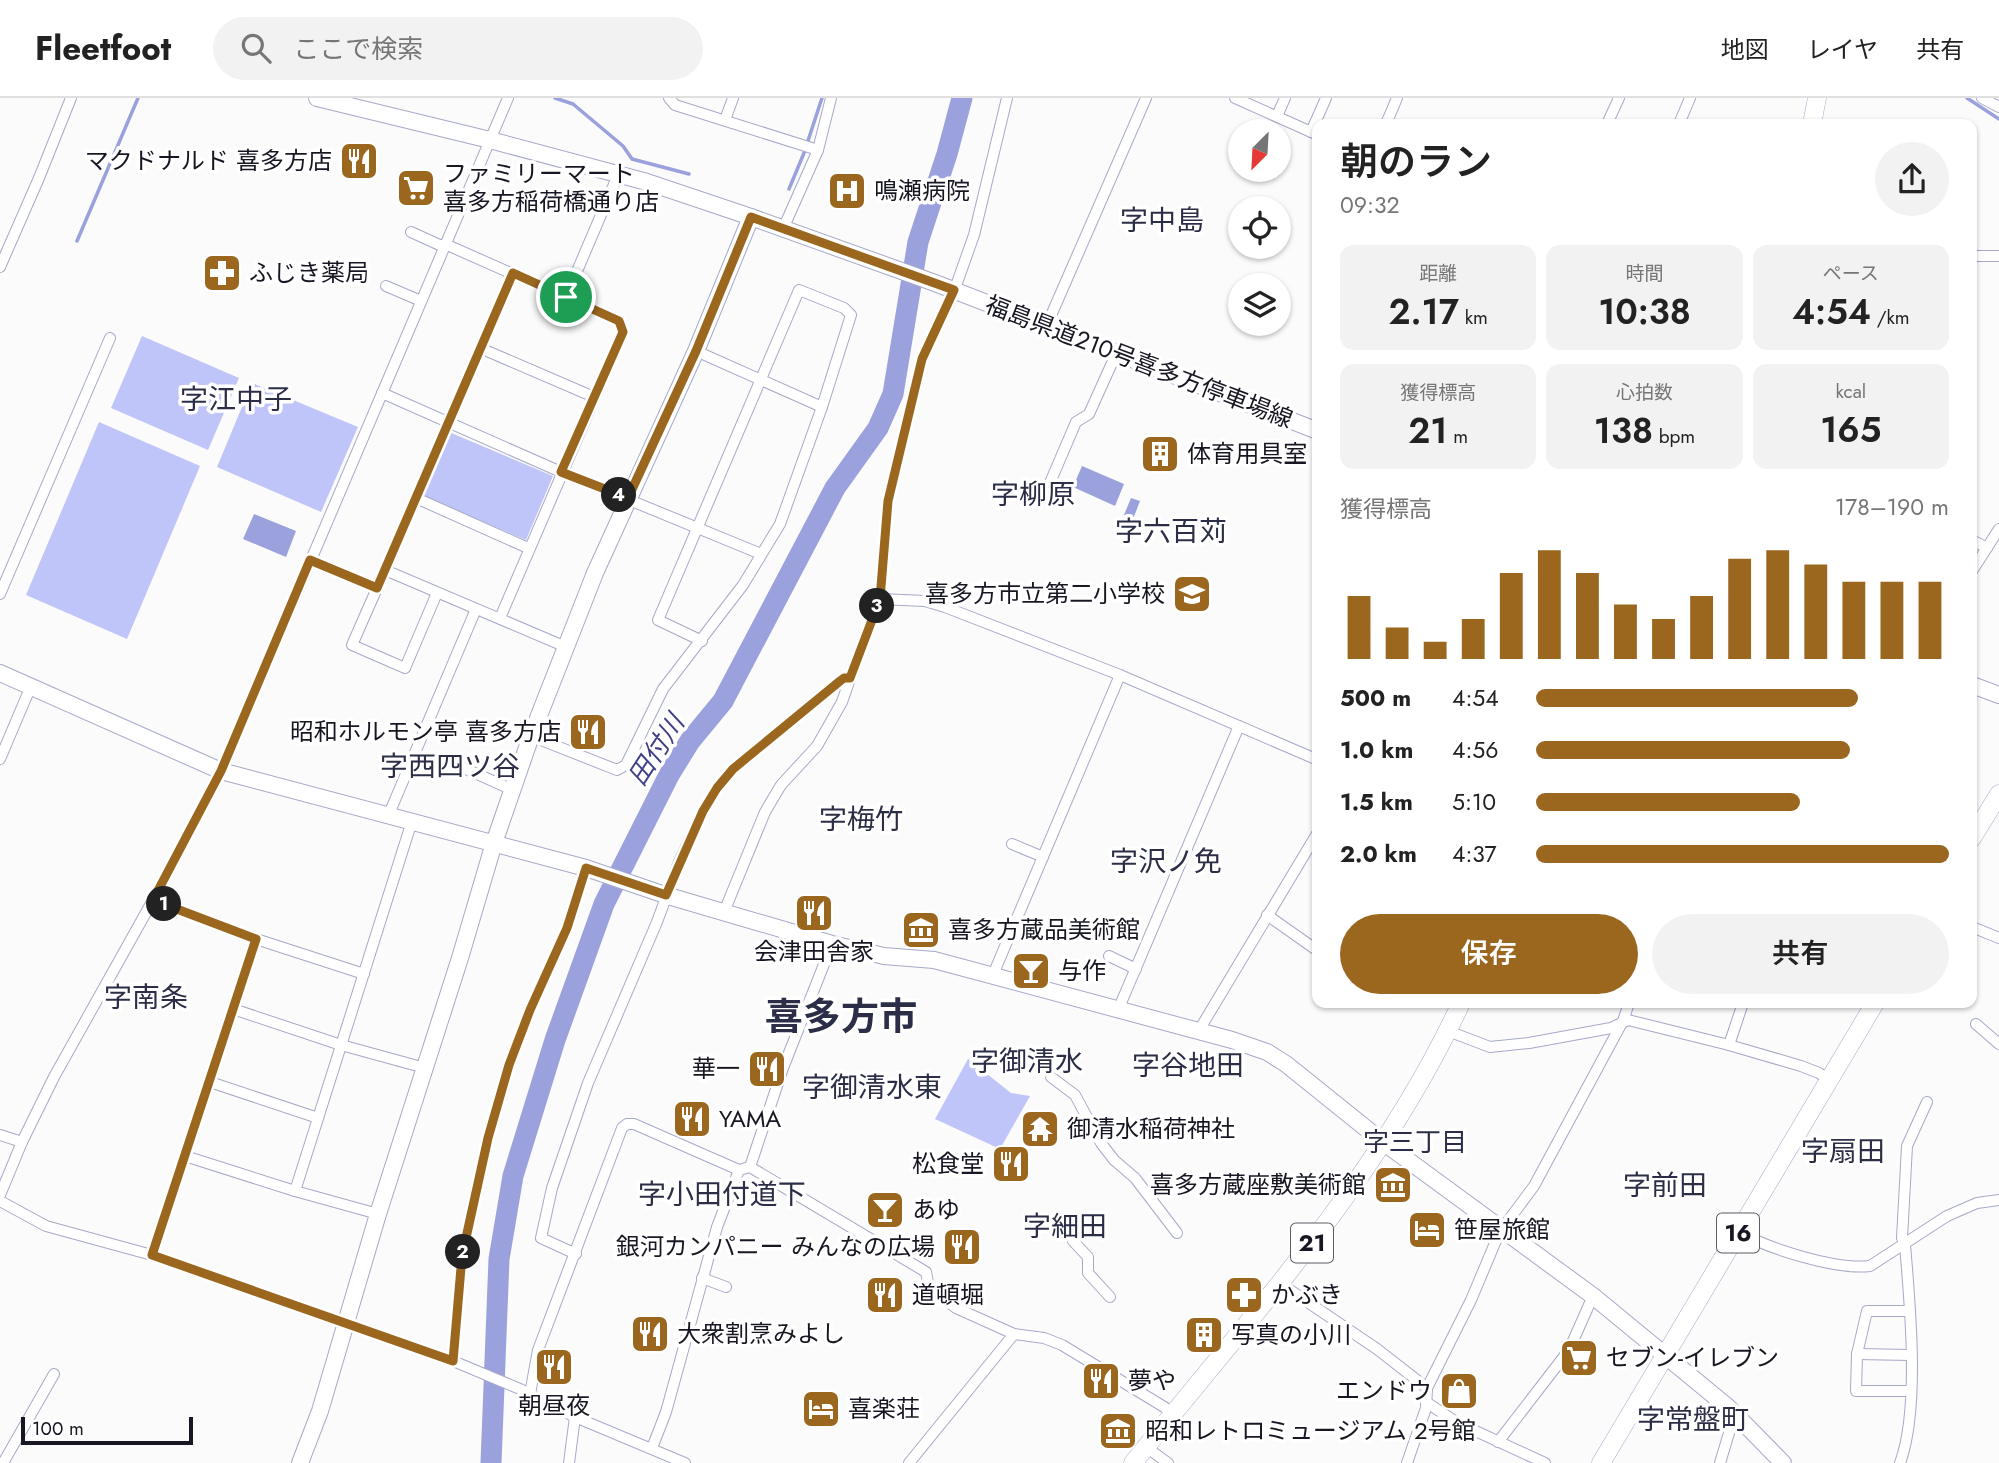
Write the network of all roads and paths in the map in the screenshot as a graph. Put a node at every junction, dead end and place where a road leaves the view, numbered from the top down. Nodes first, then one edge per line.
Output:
1 (71, 98) edge
2 (317, 98) edge
3 (508, 98) edge
4 (669, 98) edge
5 (733, 98) edge
6 (831, 98) edge
7 (1007, 98) edge
8 (1146, 98) edge
9 (1235, 98) edge
10 (1285, 98) edge
11 (1326, 98) edge
12 (1397, 98) edge
13 (1619, 98) edge
14 (1690, 98) edge
15 (1817, 98) edge
16 (1982, 98) edge
17 (1999, 107) edge
18 (1277, 116) junction
19 (1319, 119) edge
20 (1388, 119) edge
21 (1609, 119) edge
22 (1681, 119) edge
23 (1813, 119) edge
24 (725, 120) junction
25 (1312, 132) edge
26 (489, 140) junction
27 (818, 150) junction
28 (618, 175) junction
29 (751, 217) junction
30 (783, 229) junction
31 (411, 232) dead end
32 (445, 246) junction
33 (1977, 256) edge
34 (1999, 256) edge
35 (0, 267) edge
36 (513, 273) junction
37 (386, 286) dead end
38 (954, 290) junction
39 (566, 297) junction
40 (421, 301) junction
41 (1046, 327) junction
42 (110, 338) dead end
43 (480, 348) junction
44 (696, 351) junction
45 (1116, 354) junction
46 (761, 380) junction
47 (382, 393) junction
48 (594, 397) junction
49 (822, 407) junction
50 (448, 424) junction
51 (1312, 429) edge
52 (561, 472) junction
53 (1046, 492) dead end
54 (416, 498) junction
55 (628, 498) junction
56 (698, 528) junction
57 (1999, 529) edge
58 (1977, 543) edge
59 (528, 548) junction
60 (1987, 548) junction
61 (761, 554) junction
62 (310, 560) junction
63 (1977, 563) edge
64 (385, 570) junction
65 (377, 588) junction
66 (437, 593) junction
67 (0, 594) edge
68 (880, 599) junction
69 (476, 609) junction
70 (500, 618) junction
71 (702, 641) junction
72 (566, 647) junction
73 (0, 673) edge
74 (1120, 675) junction
75 (850, 678) junction
76 (31, 686) junction
77 (1977, 687) edge
78 (1999, 695) edge
79 (1239, 726) junction
80 (531, 736) junction
81 (1312, 757) edge
82 (0, 759) edge
83 (448, 761) dead end
84 (221, 771) junction
85 (513, 790) junction
86 (1999, 793) edge
87 (389, 814) junction
88 (412, 821) junction
89 (1977, 830) edge
90 (1312, 842) edge
91 (494, 843) junction
92 (1012, 844) dead end
93 (1043, 857) junction
94 (592, 870) junction
95 (666, 895) junction
96 (153, 900) junction
97 (724, 912) junction
98 (1267, 915) junction
99 (1977, 929) edge
100 (1999, 938) edge
101 (256, 939) junction
102 (832, 944) junction
103 (1312, 947) edge
104 (1109, 956) dead end
105 (1136, 969) junction
106 (364, 974) junction
107 (992, 977) junction
108 (1459, 1008) edge
109 (1627, 1008) edge
110 (1741, 1008) edge
111 (1872, 1008) edge
112 (233, 1009) junction
113 (1118, 1010) junction
114 (1623, 1021) junction
115 (1976, 1024) dead end
116 (1448, 1031) junction
117 (1198, 1032) junction
118 (1999, 1044) edge
119 (341, 1045) junction
120 (1729, 1045) junction
121 (425, 1068) junction
122 (1051, 1077) dead end
123 (1829, 1080) junction
124 (210, 1083) junction
125 (1927, 1102) dead end
126 (318, 1118) junction
127 (0, 1135) edge
128 (22, 1142) junction
129 (1383, 1142) junction
130 (185, 1156) junction
131 (744, 1169) junction
132 (295, 1191) junction
133 (0, 1195) edge
134 (1999, 1199) edge
135 (0, 1201) edge
136 (378, 1214) junction
137 (1082, 1225) dead end
138 (1502, 1229) junction
139 (1738, 1231) junction
140 (1177, 1233) dead end
141 (1905, 1245) junction
142 (576, 1254) junction
143 (152, 1255) junction
144 (702, 1278) junction
145 (1281, 1284) junction
146 (726, 1287) dead end
147 (1593, 1296) junction
148 (1110, 1297) dead end
149 (1910, 1311) junction
150 (346, 1324) junction
151 (1014, 1334) junction
152 (1857, 1354) junction
153 (1910, 1354) junction
154 (1664, 1355) junction
155 (453, 1361) junction
156 (54, 1374) dead end
157 (1427, 1388) junction
158 (525, 1391) junction
159 (1910, 1391) junction
160 (1426, 1405) junction
161 (1174, 1413) junction
162 (1735, 1413) junction
163 (575, 1417) junction
164 (1498, 1442) junction
165 (1146, 1447) junction
166 (652, 1448) junction
167 (3, 1463) edge
168 (300, 1463) edge
169 (569, 1463) edge
170 (685, 1463) edge
171 (909, 1463) edge
172 (1133, 1463) edge
173 (1168, 1463) edge
174 (1407, 1463) edge
175 (1545, 1463) edge
176 (1601, 1463) edge
177 (1720, 1463) edge
178 (1783, 1463) edge
179 (1900, 1463) edge

1 - 35 street
2 - 26 street, 福島県道210号喜多方停車場線
3 - 26 street
4 - 24 street
5 - 24 street
6 - 27 street
7 - 38 street
8 - 41 street
9 - 18 street
10 - 18 street
11 - 19 street
12 - 20 street
13 - 21 street
14 - 22 street
15 - 23 main road
16 - 17 street
18 - 25 street
24 - 27 street
26 - 28 street, 福島県道210号喜多方停車場線
26 - 32 street
27 - 30 street
28 - 29 street, 福島県道210号喜多方停車場線
28 - 39 street
29 - 30 street, 福島県道210号喜多方停車場線
29 - 44 street
30 - 38 street, 福島県道210号喜多方停車場線
31 - 32 street
32 - 36 street
32 - 40 street
33 - 34 street
36 - 39 street
36 - 43 street
37 - 40 street
38 - 41 street, 福島県道210号喜多方停車場線
38 - 68 street
39 - 48 street
40 - 47 street
41 - 45 street, 福島県道210号喜多方停車場線
42 - 67 street
43 - 48 street
43 - 50 street
44 - 46 street
44 - 55 street
45 - 51 street, 福島県道210号喜多方停車場線
45 - 53 street
46 - 49 street
46 - 49 street
46 - 56 street
47 - 50 street
47 - 62 street
48 - 52 street
49 - 61 street
50 - 52 street
50 - 54 street
52 - 55 street
52 - 59 street
54 - 59 street
54 - 64 street
55 - 56 street
55 - 72 street
56 - 61 street
56 - 71 street
57 - 60 street
58 - 60 street
59 - 70 street
60 - 63 street
61 - 71 street
62 - 65 street
62 - 84 street
64 - 65 street
64 - 66 street
65 - 66 street
66 - 69 street
68 - 74 street
68 - 75 street
69 - 70 street
69 - 87 street
70 - 72 street
71 - 80 street
72 - 80 street
73 - 76 street
74 - 79 street
74 - 93 street
75 - 95 street
75 - 97 street
76 - 82 street
76 - 84 street
77 - 78 street
79 - 81 street
79 - 105 street
80 - 85 street
83 - 85 street
84 - 87 street
84 - 96 street
85 - 91 street
86 - 89 main road
87 - 88 street
88 - 91 street
88 - 106 street
90 - 98 street
91 - 94 street
91 - 121 street
92 - 93 street
93 - 107 street
94 - 95 street
94 - 155 street
95 - 97 street
95 - 142 street
96 - 101 street
96 - 128 street
97 - 102 street
98 - 103 street
98 - 117 street
99 - 100 street
101 - 106 street
101 - 112 street
102 - 107 street
102 - 131 street
104 - 105 street
105 - 113 street
106 - 119 street
107 - 113 street
108 - 116 main road, 21
109 - 114 street
110 - 120 street
111 - 123 main road, 16
112 - 119 street
112 - 124 street
113 - 117 street
114 - 116 street
114 - 120 street
114 - 138 street
115 - 118 street
116 - 129 main road, 21
117 - 129 street
119 - 121 street
119 - 126 street
120 - 123 street
121 - 136 street
122 - 140 street
123 - 139 main road, 16
124 - 126 street
124 - 130 street
125 - 141 street
126 - 132 street
127 - 128 street
128 - 133 street
129 - 138 street
129 - 145 main road, 21
130 - 132 street
130 - 143 street
131 - 142 street
131 - 144 street
131 - 151 street
132 - 136 street
134 - 141 street
135 - 143 street
136 - 150 street
137 - 148 street
138 - 147 street
138 - 157 street
139 - 141 street
139 - 154 main road, 16
141 - 149 street
142 - 158 street
143 - 150 street
144 - 146 street
144 - 166 street
145 - 157 street
145 - 161 main road, 21
147 - 154 street
147 - 164 street
149 - 152 street
149 - 153 street
150 - 155 street
150 - 168 street
151 - 161 street
151 - 171 street
152 - 153 street
152 - 159 street
153 - 159 street
154 - 162 street
154 - 176 main road, 16
155 - 158 street
156 - 167 street
157 - 160 street
158 - 163 street
159 - 179 street
160 - 164 street
160 - 174 street
161 - 165 main road, 21
162 - 177 street
162 - 178 street
163 - 166 street
163 - 169 street
164 - 175 street
165 - 172 main road, 21
165 - 173 street
166 - 170 street

